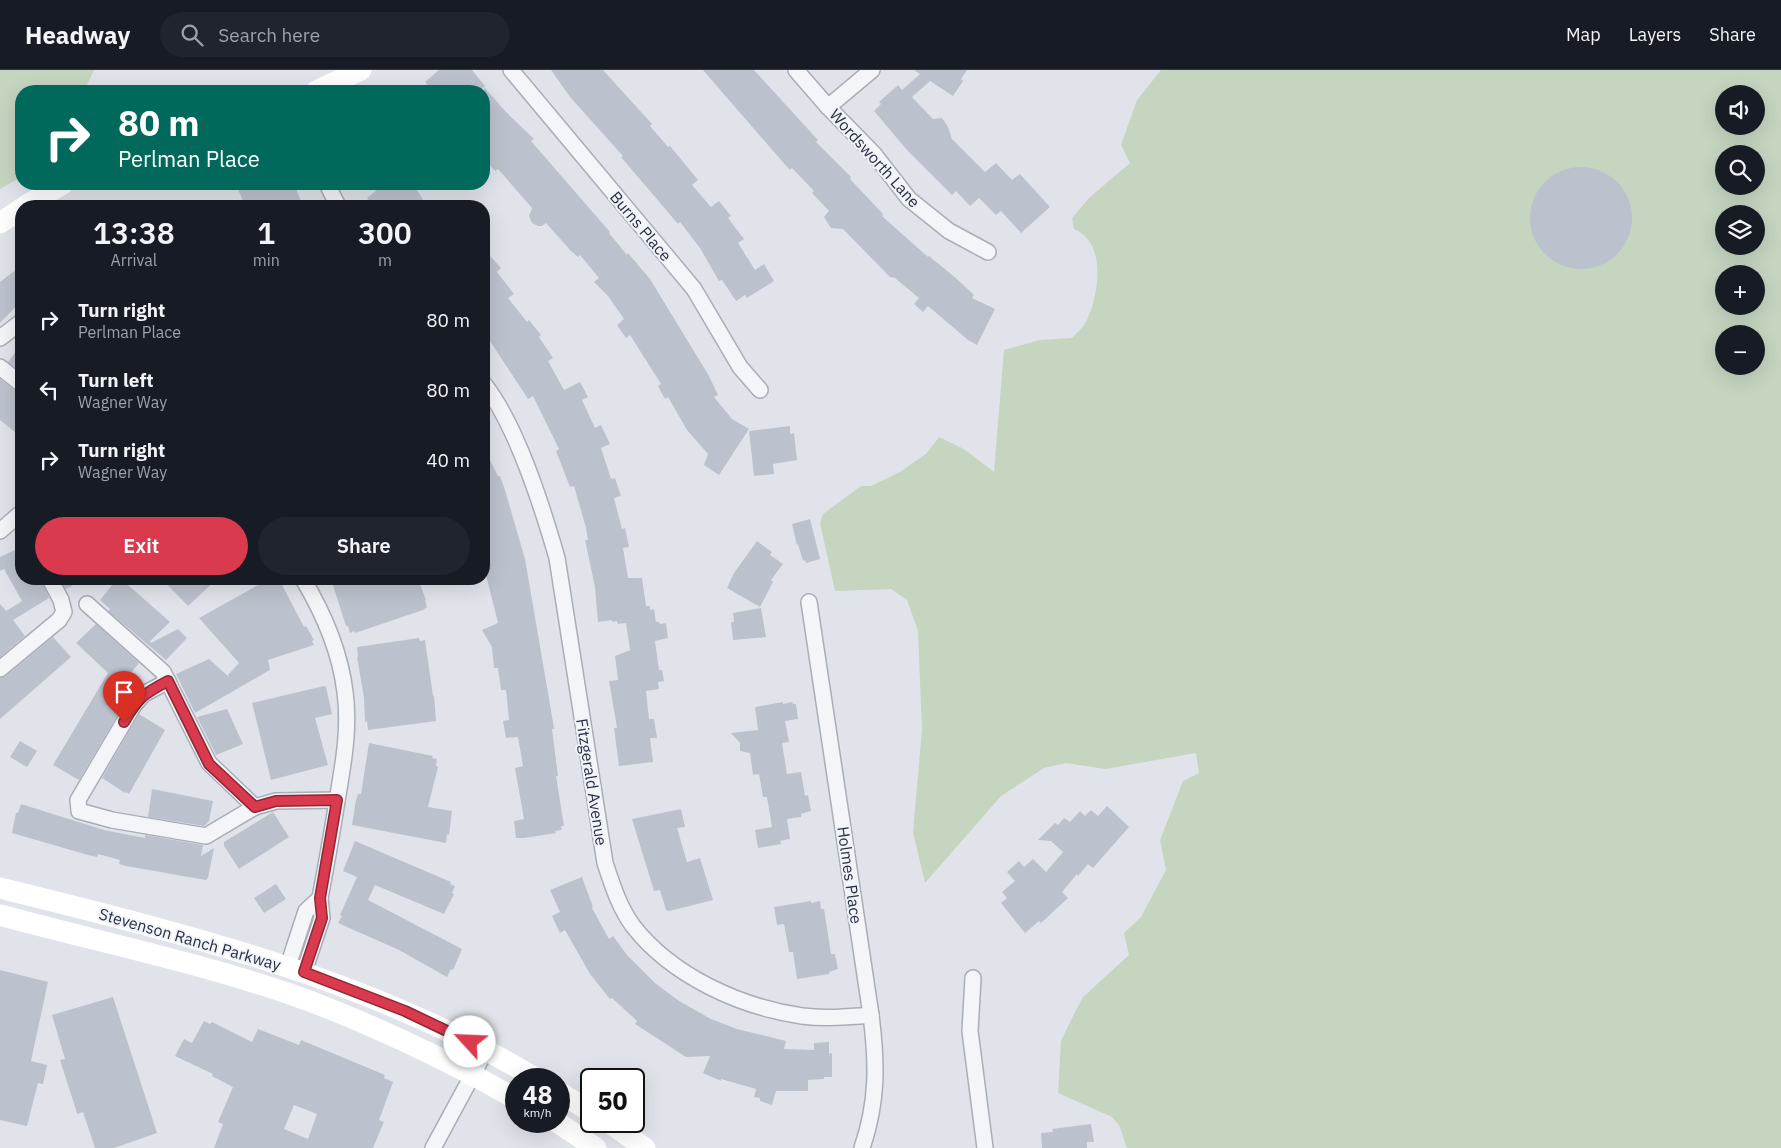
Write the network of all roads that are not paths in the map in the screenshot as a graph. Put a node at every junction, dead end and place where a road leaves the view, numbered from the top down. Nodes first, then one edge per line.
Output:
1 (361, 70) edge
2 (511, 70) edge
3 (796, 70) edge
4 (872, 70) edge
5 (329, 85) edge
6 (828, 107) junction
7 (53, 190) edge
8 (36, 200) edge
9 (15, 213) edge
10 (0, 223) edge
11 (988, 252) dead end
12 (15, 327) edge
13 (0, 338) edge
14 (0, 367) edge
15 (15, 379) edge
16 (760, 390) dead end
17 (490, 394) edge
18 (15, 522) edge
19 (0, 531) edge
20 (53, 585) edge
21 (307, 585) edge
22 (809, 602) dead end
23 (87, 604) dead end
24 (0, 670) edge
25 (168, 681) junction
26 (337, 800) junction
27 (255, 807) junction
28 (0, 888) edge
29 (0, 915) edge
30 (296, 969) junction
31 (973, 978) dead end
32 (871, 1014) junction
33 (486, 1050) junction
34 (518, 1068) edge
35 (471, 1075) junction
36 (505, 1092) edge
37 (570, 1131) edge
38 (623, 1133) edge
39 (433, 1148) edge
40 (596, 1148) edge
41 (645, 1148) edge
42 (862, 1148) edge
43 (985, 1148) edge

1 - 5 main road
2 - 16 street, Burns Place
3 - 6 street, Wordsworth Lane
4 - 6 street
6 - 11 street, Wordsworth Lane
7 - 8 main road
9 - 10 main road
12 - 13 street
14 - 15 street
17 - 32 street, Fitzgerald Avenue
18 - 19 street
20 - 24 street
21 - 26 street
22 - 32 street, Holmes Place
23 - 25 street
25 - 27 street
25 - 27 street
26 - 27 street
26 - 30 street
28 - 30 main road, Stevenson Ranch Parkway
29 - 35 main road, Stevenson Ranch Parkway
30 - 33 main road, Stevenson Ranch Parkway
31 - 43 street
32 - 42 street, Holmes Place
33 - 34 main road, Stevenson Ranch Parkway
33 - 35 street
35 - 36 main road, Stevenson Ranch Parkway
35 - 39 street
37 - 40 main road
38 - 41 main road

